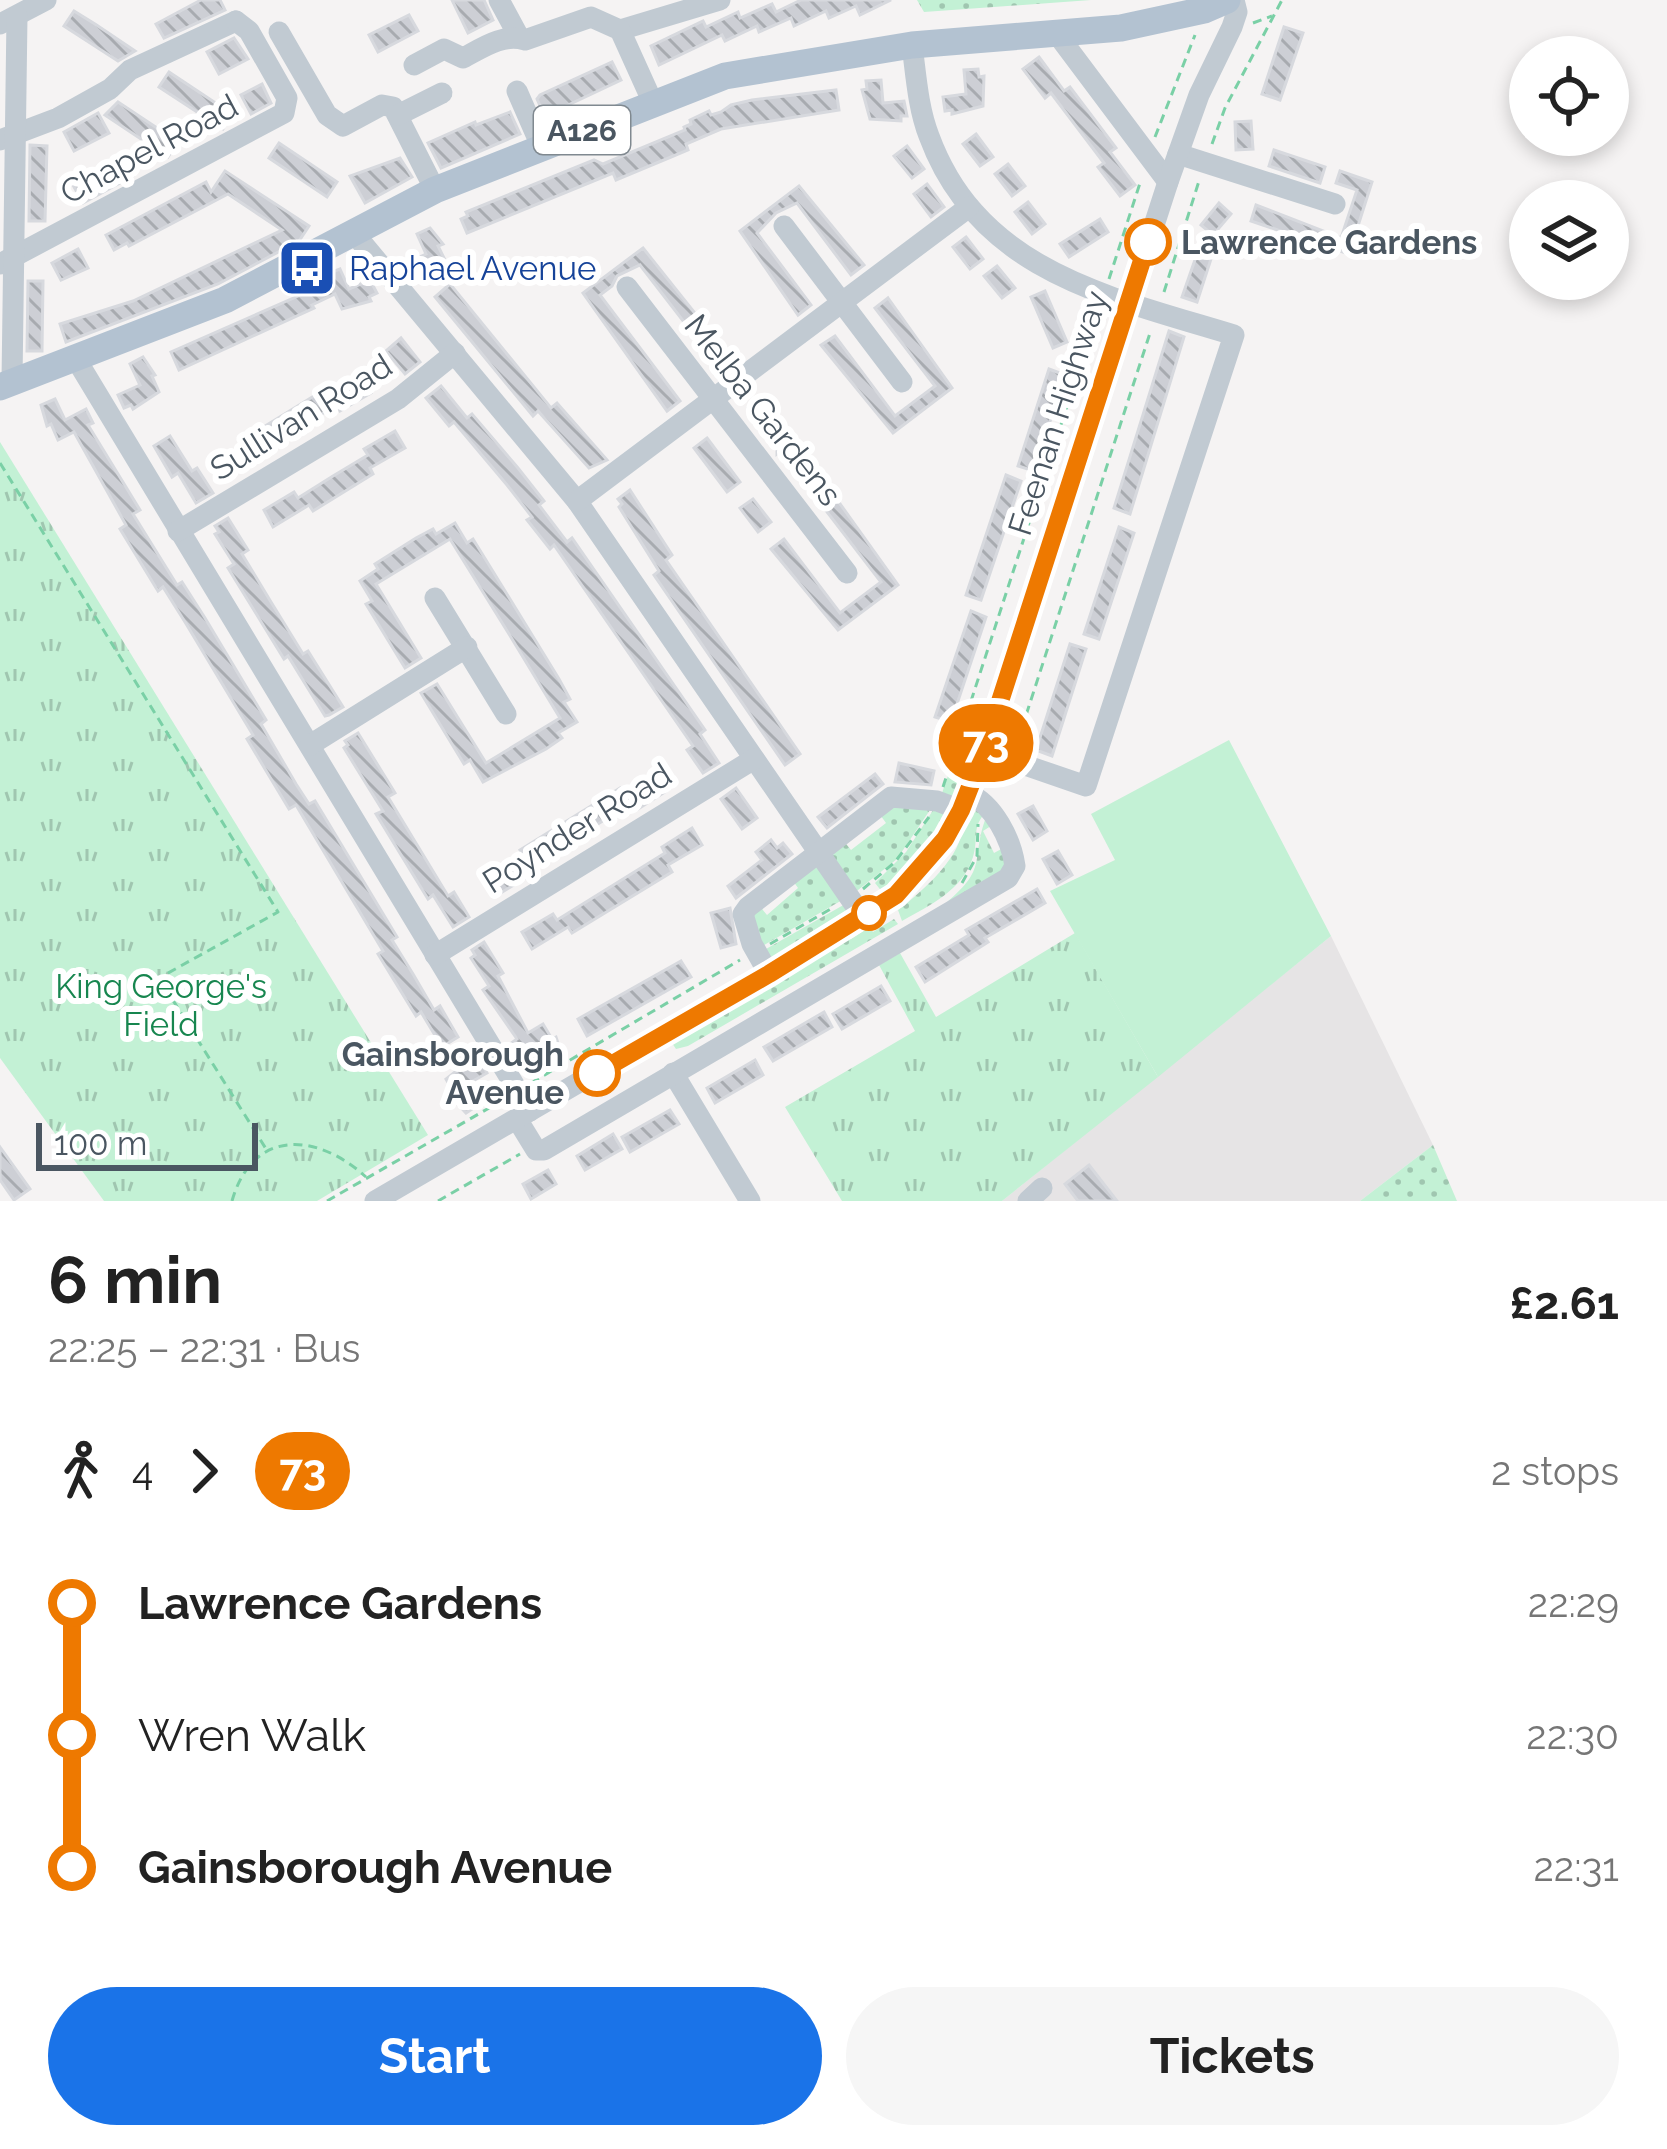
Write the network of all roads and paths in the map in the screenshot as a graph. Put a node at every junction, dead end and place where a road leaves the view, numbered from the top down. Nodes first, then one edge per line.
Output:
1 (46, 0) edge
2 (500, 0) edge
3 (719, 0) edge
4 (1282, 0) edge
5 (537, 9) dead end
6 (233, 10) edge
7 (1215, 10) edge
8 (1274, 15) junction
9 (8, 20) edge
10 (1241, 27) dead end
11 (620, 30) junction
12 (279, 32) dead end
13 (548, 32) junction
14 (1057, 34) junction
15 (522, 39) junction
16 (912, 45) junction
17 (414, 65) dead end
18 (517, 91) dead end
19 (442, 93) dead end
20 (653, 103) junction
21 (398, 115) junction
22 (8, 136) edge
23 (1212, 143) dead end
24 (541, 146) junction
25 (1178, 154) junction
26 (1149, 156) junction
27 (1202, 170) dead end
28 (1168, 182) junction
29 (435, 190) junction
30 (1335, 204) dead end
31 (969, 207) junction
32 (784, 226) dead end
33 (353, 232) junction
34 (6, 261) edge
35 (626, 287) dead end
36 (1104, 293) junction
37 (842, 302) junction
38 (1129, 302) junction
39 (1159, 304) dead end
40 (1155, 317) dead end
41 (455, 353) junction
42 (76, 359) junction
43 (902, 382) dead end
44 (6, 384) edge
45 (712, 400) junction
46 (0, 463) edge
47 (577, 501) junction
48 (178, 531) junction
49 (847, 573) dead end
50 (435, 598) dead end
51 (467, 647) junction
52 (506, 714) dead end
53 (310, 745) junction
54 (984, 751) junction
55 (1013, 756) dead end
56 (754, 759) junction
57 (937, 801) junction
58 (965, 801) junction
59 (818, 853) junction
60 (856, 908) junction
61 (755, 952) junction
62 (435, 955) junction
63 (769, 974) junction
64 (673, 1073) junction
65 (522, 1107) junction
66 (526, 1150) dead end
67 (268, 1152) junction
68 (367, 1178) junction
69 (232, 1201) edge
70 (327, 1201) edge
71 (375, 1201) edge
72 (438, 1201) edge
73 (750, 1201) edge

1 - 9 street
2 - 15 street
3 - 11 street
4 - 8 path
5 - 13 street
6 - 22 street
6 - 34 street, Chapel Road
7 - 14 main road, A126
7 - 25 street, Feenan Highway
7 - 26 path
8 - 10 path
8 - 23 path
9 - 22 street
11 - 13 street
11 - 20 street
12 - 21 street
13 - 15 street
14 - 16 main road, A126
14 - 26 street
15 - 17 street
16 - 20 main road, A126
16 - 31 street
18 - 24 street
19 - 21 street
20 - 24 main road, A126
21 - 29 street
22 - 34 street
24 - 29 main road, A126
25 - 28 street, Feenan Highway
25 - 30 street
26 - 28 street
26 - 36 path
27 - 39 path
28 - 38 street, Feenan Highway
29 - 33 main road, A126
31 - 36 street
31 - 37 street
32 - 37 street
33 - 41 street
33 - 42 main road, A126
34 - 44 street
35 - 45 street, Melba Gardens
36 - 38 street
36 - 57 path
37 - 43 street
37 - 45 street
38 - 54 street, Feenan Highway
38 - 54 street
40 - 55 path
41 - 47 street
41 - 48 street, Sullivan Road
42 - 44 main road, A126
42 - 48 street
45 - 47 street
45 - 49 street, Melba Gardens
46 - 67 path
47 - 56 street
48 - 53 street
50 - 51 street
51 - 52 street
51 - 53 street
53 - 62 street
54 - 58 street, Feenan Highway
56 - 59 street
56 - 62 street, Poynder Road
57 - 58 street
57 - 59 street
57 - 60 path
58 - 60 street, Feenan Highway
58 - 64 street
59 - 60 street
59 - 61 street
60 - 61 path
60 - 63 street, Feenan Highway
61 - 63 street
61 - 65 path
62 - 65 street
63 - 65 street, Feenan Highway
64 - 65 street
64 - 73 street
65 - 68 path
65 - 71 street, Feenan Highway
66 - 72 path
67 - 68 path
67 - 69 path
68 - 70 path

